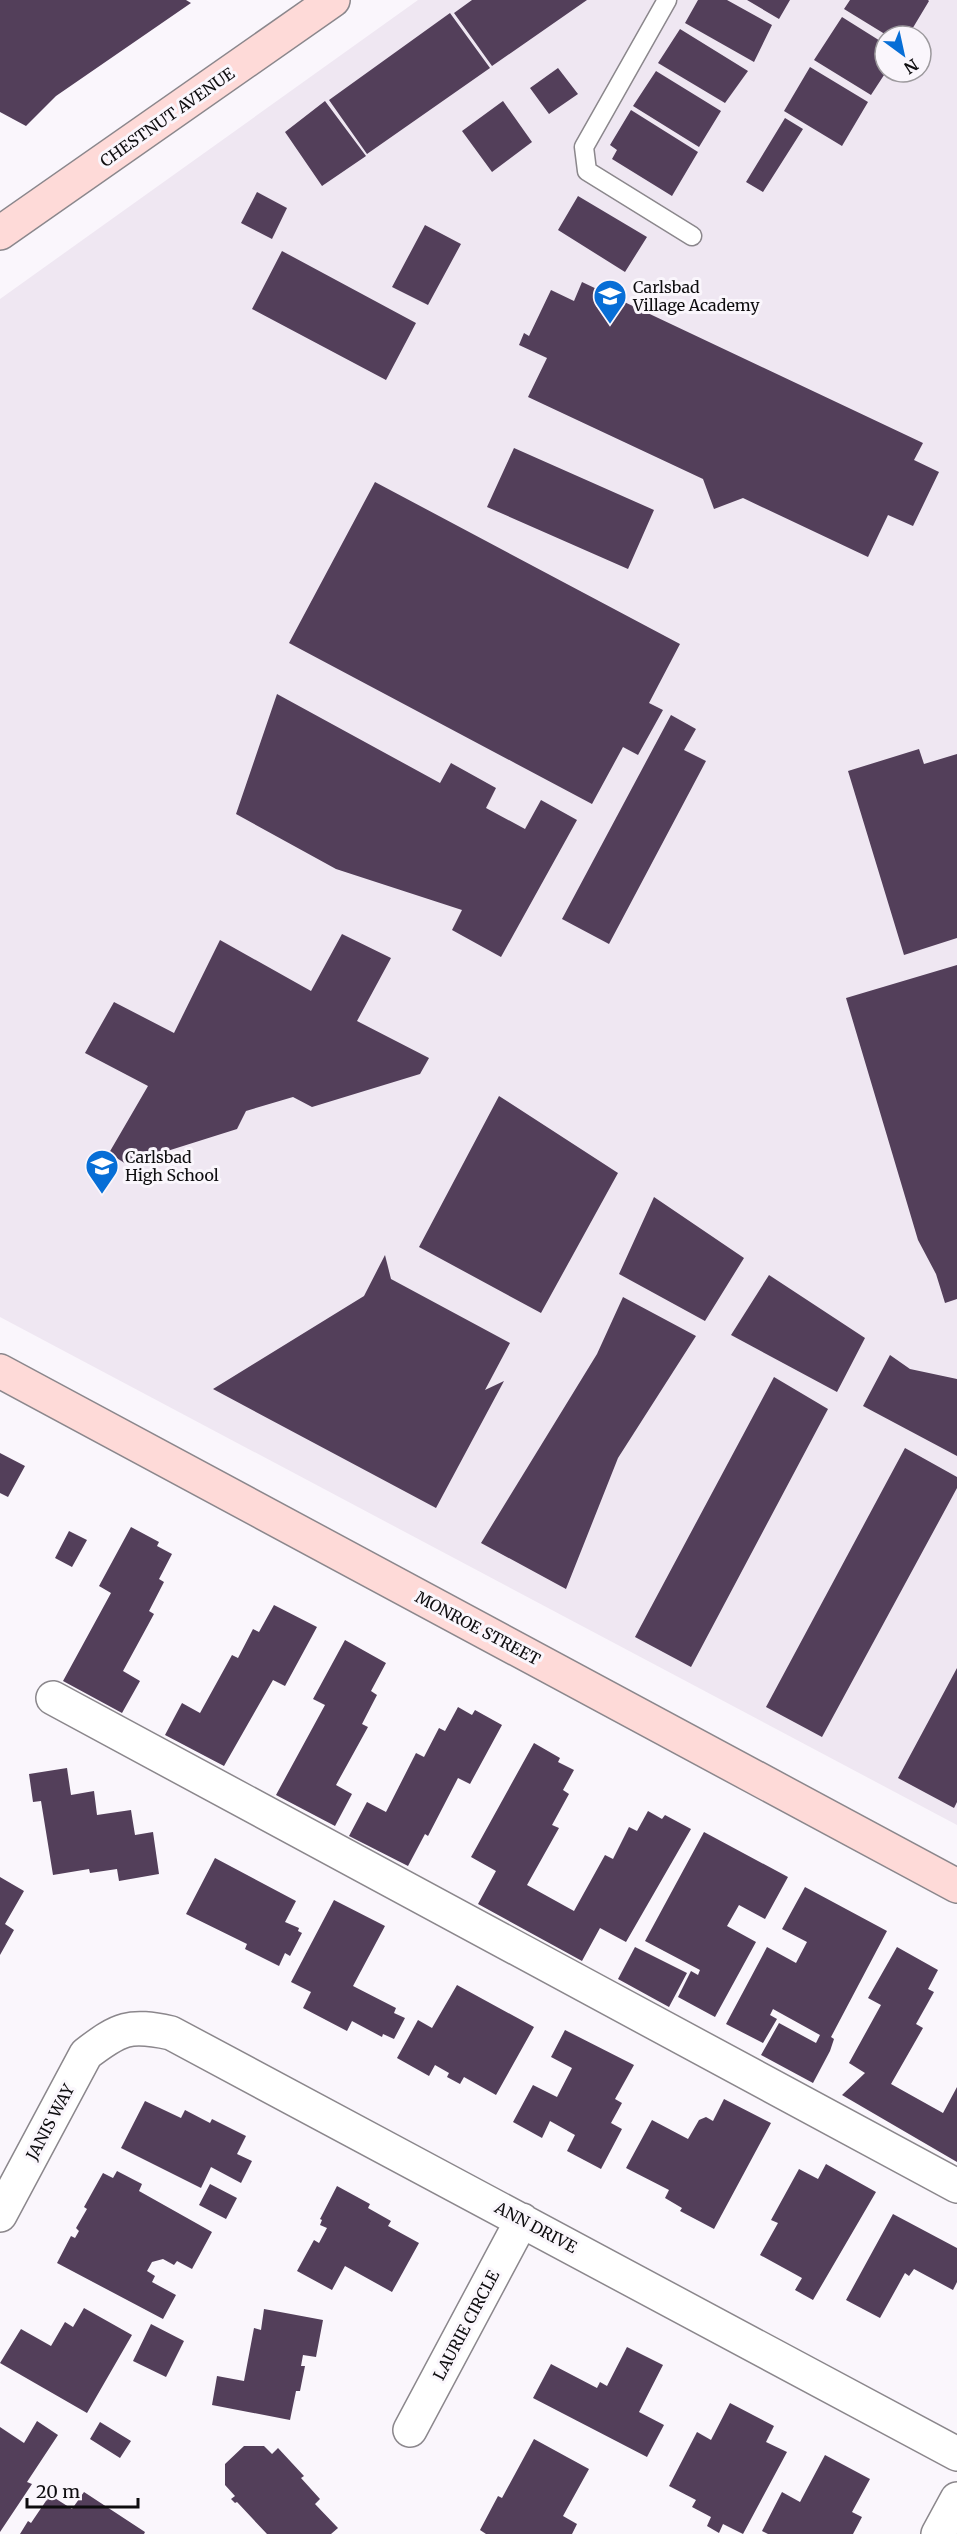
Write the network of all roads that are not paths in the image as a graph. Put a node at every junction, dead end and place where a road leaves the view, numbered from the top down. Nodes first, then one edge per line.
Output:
1 (333, 0) edge
2 (667, 0) edge
3 (0, 233) edge
4 (692, 236) dead end
5 (0, 1371) edge
6 (53, 1698) dead end
7 (957, 1886) edge
8 (108, 2037) joint
9 (957, 2186) edge
10 (0, 2215) edge
11 (522, 2220) junction
12 (410, 2430) dead end
13 (957, 2454) edge
14 (957, 2499) edge
15 (938, 2534) edge

1 - 3 main road, CHESTNUT AVENUE
2 - 4 lane
5 - 7 main road, MONROE STREET
6 - 9 street
8 - 10 street, JANIS WAY
8 - 11 street, ANN DRIVE
11 - 12 street, LAURIE CIRCLE
11 - 13 street, ANN DRIVE
14 - 15 street

